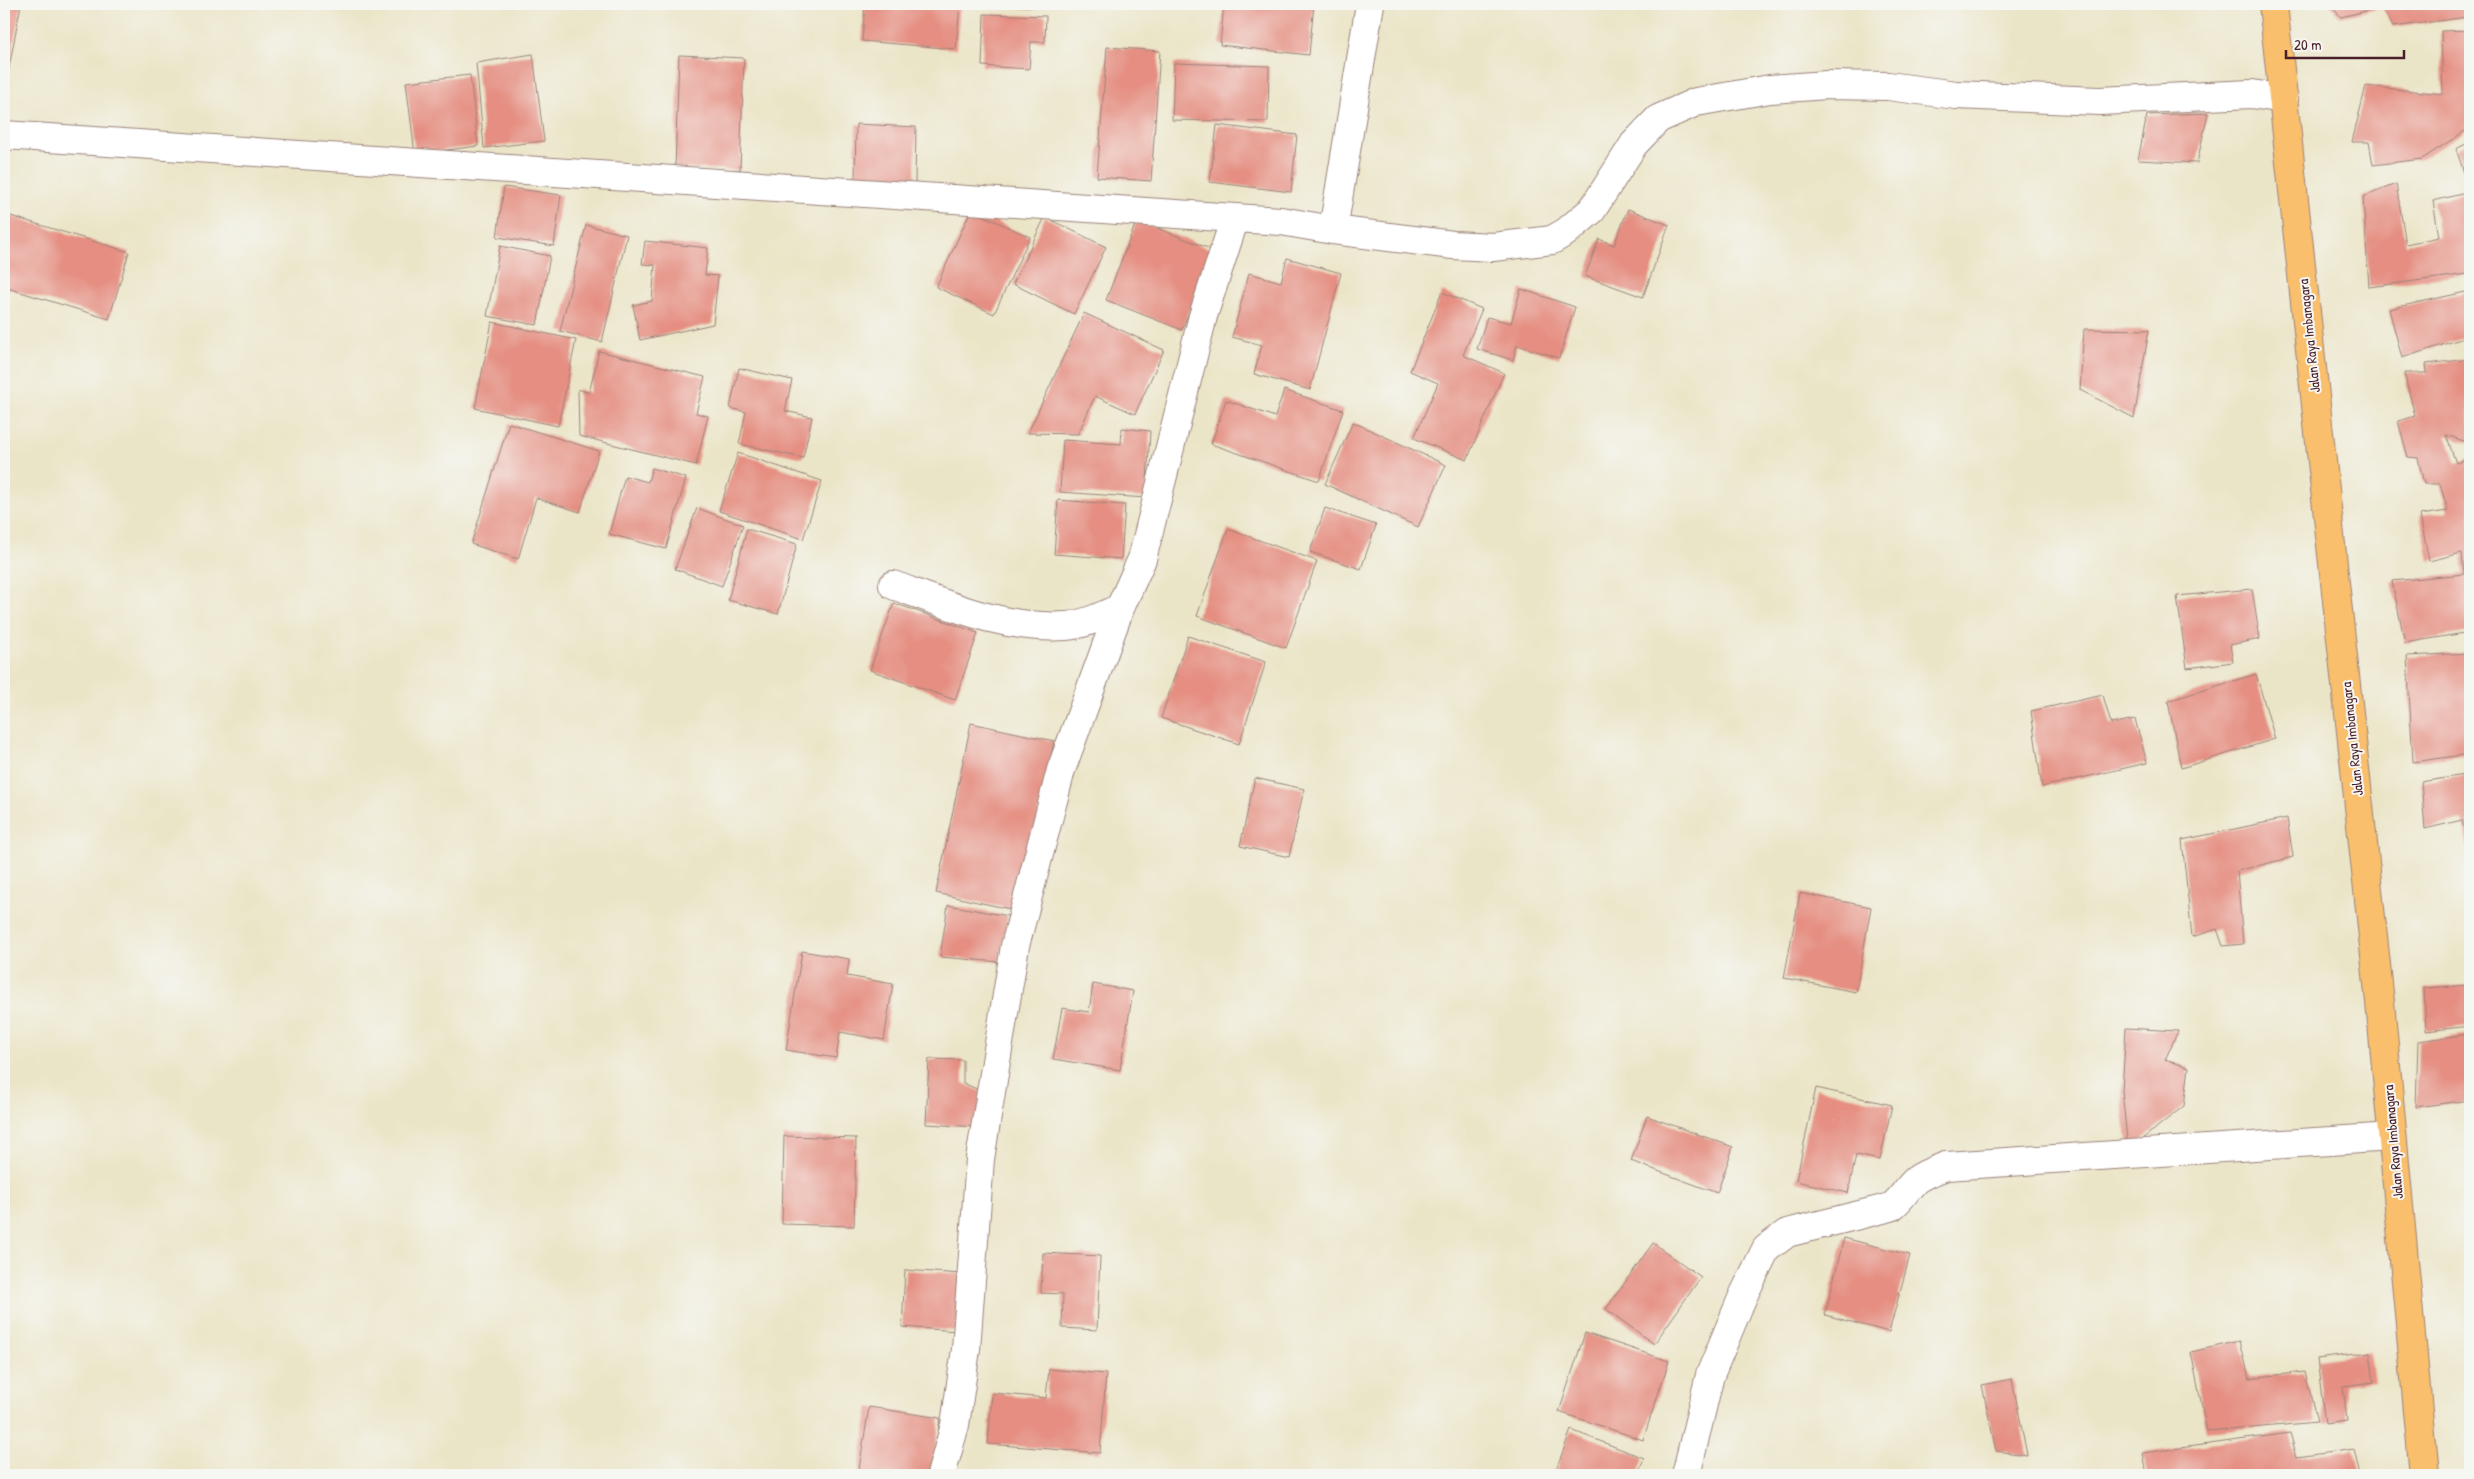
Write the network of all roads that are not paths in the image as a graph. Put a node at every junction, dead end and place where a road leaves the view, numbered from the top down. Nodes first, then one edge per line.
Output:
1 (1370, 4) edge
2 (2273, 4) edge
3 (2284, 99) junction
4 (4, 135) edge
5 (1235, 218) junction
6 (1333, 230) junction
7 (892, 585) dead end
8 (1120, 608) junction
9 (2392, 1137) junction
10 (940, 1475) edge
11 (1686, 1475) edge
12 (2424, 1475) edge

1 - 6 street
2 - 3 highway, Jalan Raya Imbanagara
3 - 6 street
3 - 9 highway, Jalan Raya Imbanagara
4 - 5 street
5 - 6 street
5 - 8 street
7 - 8 street
8 - 10 street
9 - 11 street
9 - 12 highway, Jalan Raya Imbanagara

